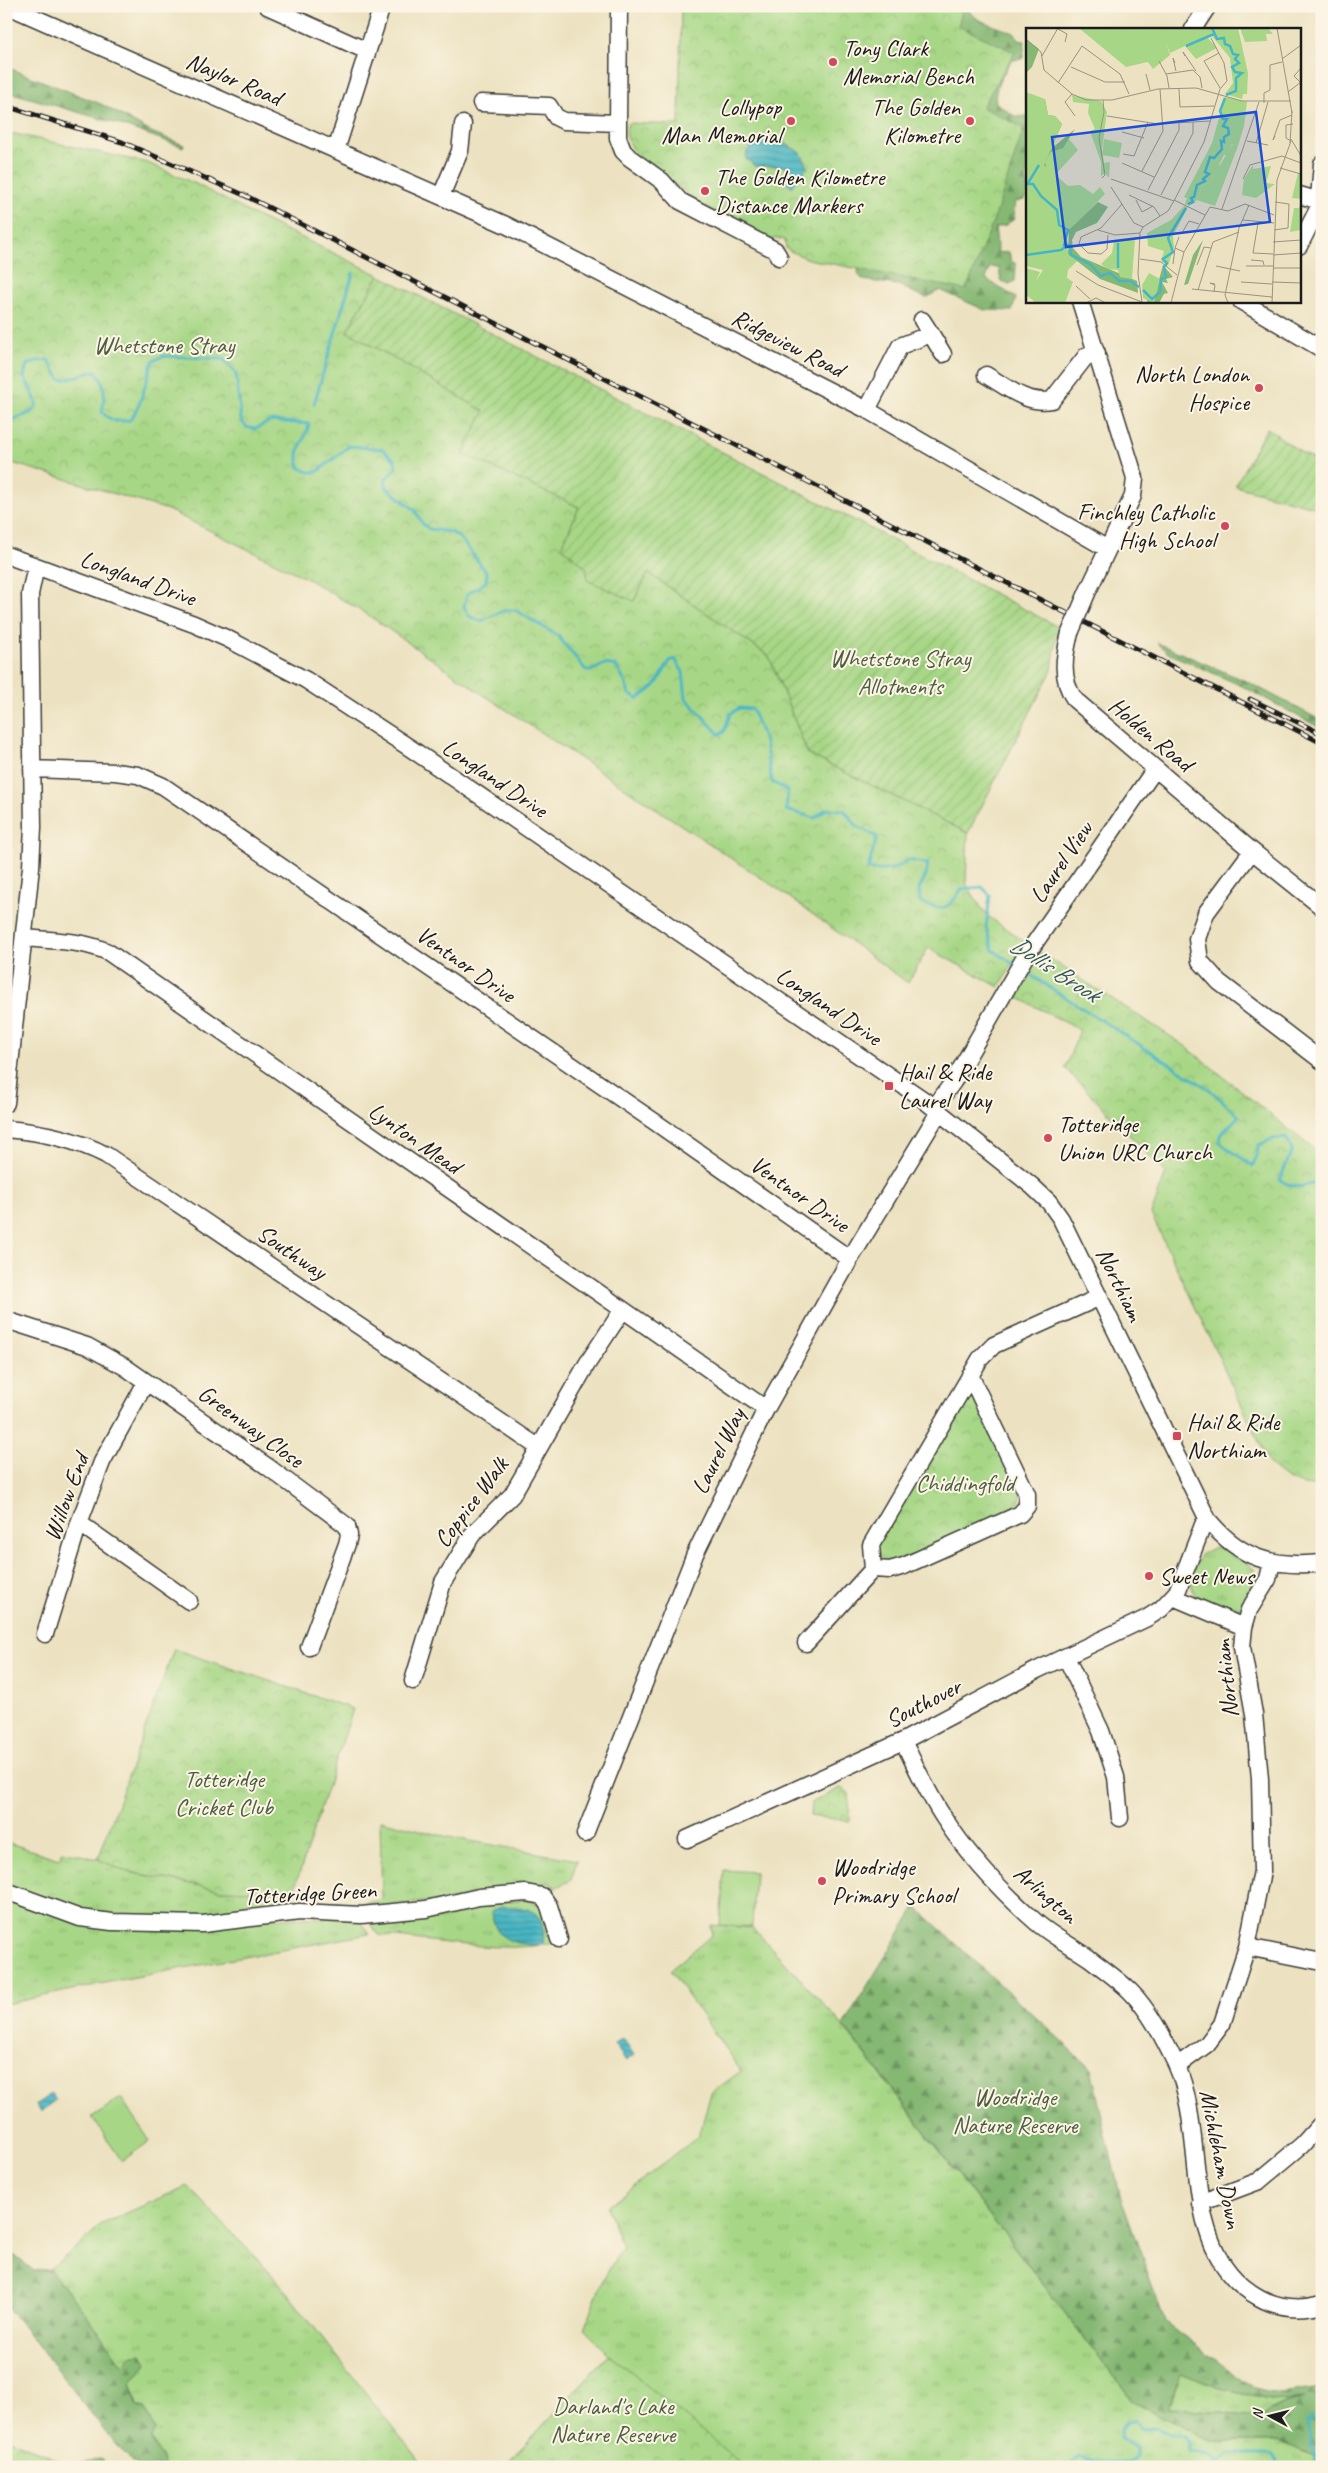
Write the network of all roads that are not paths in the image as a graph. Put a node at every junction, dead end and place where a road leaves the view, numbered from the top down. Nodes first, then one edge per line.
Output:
1 (8, 6) edge
2 (267, 6) edge
3 (382, 6) edge
4 (619, 6) edge
5 (1208, 6) edge
6 (1194, 28) edge
7 (367, 51) junction
8 (481, 103) dead end
9 (618, 123) junction
10 (463, 124) dead end
11 (336, 150) junction
12 (1322, 164) edge
13 (1300, 195) edge
14 (441, 196) junction
15 (1320, 201) junction
16 (1300, 244) edge
17 (779, 257) dead end
18 (1080, 302) edge
19 (1244, 302) edge
20 (1269, 308) edge
21 (1322, 349) edge
22 (1097, 352) junction
23 (943, 354) dead end
24 (986, 375) dead end
25 (866, 410) junction
26 (1106, 548) junction
27 (6, 555) edge
28 (36, 566) junction
29 (1155, 768) junction
30 (32, 769) junction
31 (1252, 851) junction
32 (1322, 907) edge
33 (24, 938) junction
34 (1012, 978) joint
35 (1322, 1061) edge
36 (6, 1103) edge
37 (932, 1107) junction
38 (6, 1128) edge
39 (850, 1259) junction
40 (1100, 1297) junction
41 (622, 1311) junction
42 (6, 1320) edge
43 (970, 1375) junction
44 (146, 1382) junction
45 (766, 1408) junction
46 (538, 1447) junction
47 (1208, 1520) junction
48 (79, 1523) junction
49 (1272, 1563) junction
50 (1322, 1563) edge
51 (873, 1570) junction
52 (1173, 1597) junction
53 (189, 1602) dead end
54 (1244, 1627) junction
55 (45, 1634) dead end
56 (806, 1643) dead end
57 (309, 1647) dead end
58 (1066, 1657) junction
59 (413, 1681) dead end
60 (902, 1741) junction
61 (1120, 1818) dead end
62 (585, 1834) dead end
63 (687, 1839) dead end
64 (6, 1891) edge
65 (559, 1939) dead end
66 (1247, 1947) junction
67 (1322, 1962) edge
68 (1177, 2066) junction
69 (1320, 2125) dead end
70 (1200, 2203) junction
71 (1322, 2304) edge

1 - 11 street, Naylor Road
2 - 7 street
3 - 7 street
4 - 9 street
5 - 6 street
7 - 11 street
8 - 9 street
9 - 17 street
10 - 14 street
11 - 14 street, Naylor Road
12 - 15 street
13 - 15 street
14 - 25 street, Ridgeview Road
15 - 16 street
18 - 22 street, Holden Road
19 - 20 street
20 - 21 street
22 - 24 street
22 - 26 street, Holden Road
23 - 25 street
25 - 26 street, Ridgeview Road
26 - 29 street, Holden Road, bridge
27 - 28 street, Longland Drive
28 - 30 street
28 - 37 street, Longland Drive
29 - 31 street, Holden Road
29 - 34 street, Laurel View
30 - 33 street
30 - 39 street, Ventnor Drive
31 - 32 street, Holden Road
31 - 35 street
33 - 36 street
33 - 41 street, Lynton Mead
34 - 37 street, Laurel Way
37 - 39 street, Laurel Way
37 - 40 street, Northiam
38 - 46 street, Southway
39 - 45 street, Laurel Way
40 - 43 street
40 - 47 street, Northiam
41 - 45 street, Lynton Mead
41 - 46 street, Coppice Walk
42 - 44 street, Greenway Close
43 - 51 street
43 - 51 street
44 - 48 street, Willow End
44 - 57 street, Greenway Close
45 - 62 street, Laurel Way
46 - 59 street, Coppice Walk
47 - 49 street, Northiam
47 - 52 street, Southover
48 - 53 street
48 - 55 street, Willow End
49 - 50 street
49 - 54 street, Northiam
51 - 56 street
52 - 54 street
52 - 58 street, Southover
54 - 66 street, Northiam
58 - 60 street, Southover
58 - 61 street
60 - 63 street, Southover
60 - 68 street, Arlington
64 - 65 street, Totteridge Green
66 - 67 street
66 - 68 street, Northiam
68 - 70 street, Michleham Down
69 - 70 street
70 - 71 street, Michleham Down

